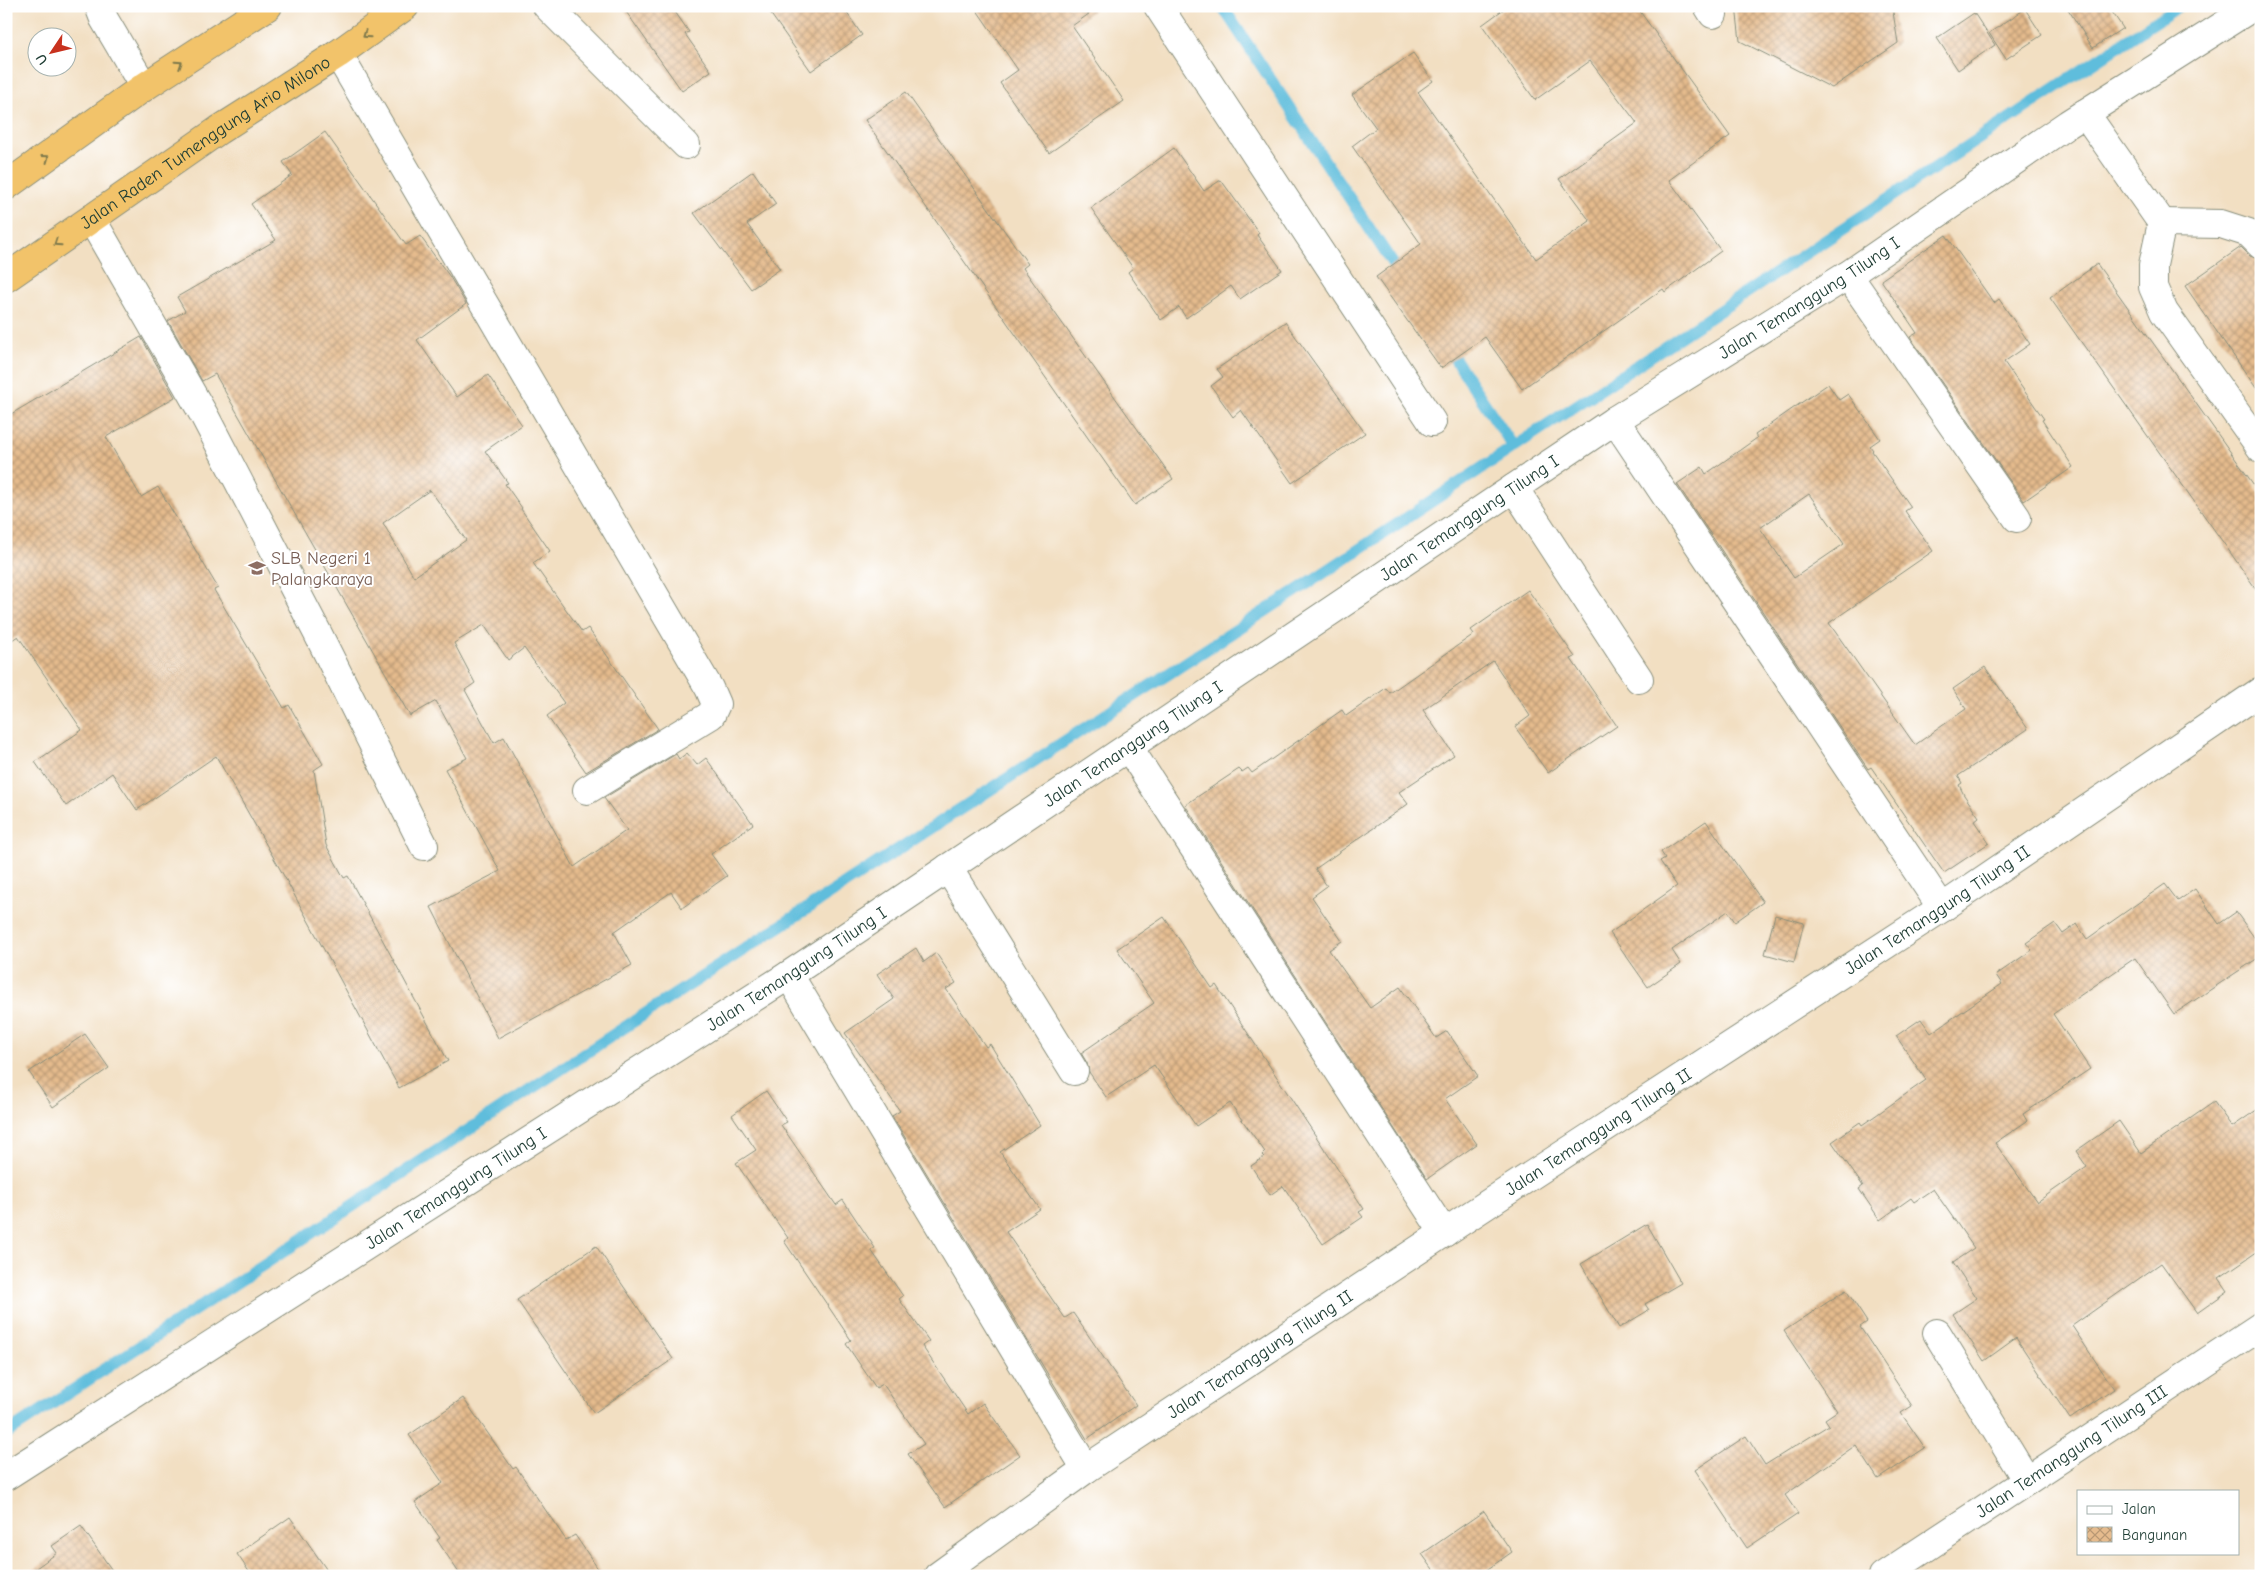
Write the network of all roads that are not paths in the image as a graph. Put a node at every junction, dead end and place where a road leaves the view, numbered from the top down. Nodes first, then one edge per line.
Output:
1 (99, 6) edge
2 (268, 6) edge
3 (406, 6) edge
4 (547, 6) edge
5 (1158, 6) edge
6 (2254, 6) edge
7 (338, 54) junction
8 (144, 87) junction
9 (2085, 114) junction
10 (686, 145) dead end
11 (6, 186) edge
12 (92, 220) junction
13 (2162, 223) junction
14 (2261, 245) edge
15 (1848, 275) junction
16 (6, 278) edge
17 (1615, 420) junction
18 (1432, 422) dead end
19 (2261, 448) edge
20 (1514, 488) junction
21 (2016, 518) dead end
22 (1639, 679) dead end
23 (2261, 691) edge
24 (1130, 748) junction
25 (587, 790) dead end
26 (424, 846) dead end
27 (948, 868) junction
28 (1942, 908) junction
29 (789, 974) junction
30 (1074, 1071) dead end
31 (1444, 1233) junction
32 (2261, 1326) edge
33 (1937, 1333) dead end
34 (1086, 1469) junction
35 (6, 1476) edge
36 (2027, 1481) junction
37 (938, 1576) edge
38 (1883, 1576) edge

1 - 8 street
8 -> 2 highway
3 -> 7 highway, Jalan Raden Tumenggung Ario Milono
4 - 10 street
5 - 18 street
6 - 9 street, Jalan Temanggung Tilung I
7 - 12 highway, Jalan Raden Tumenggung Ario Milono
7 - 25 street
11 -> 8 highway
9 - 13 street
9 - 15 street, Jalan Temanggung Tilung I
12 -> 16 highway, Jalan Raden Tumenggung Ario Milono
12 - 26 street
13 - 14 street
13 - 19 street
15 - 17 street, Jalan Temanggung Tilung I
15 - 21 street
17 - 20 street, Jalan Temanggung Tilung I
17 - 28 street
20 - 22 street
20 - 24 street, Jalan Temanggung Tilung I
23 - 28 street, Jalan Temanggung Tilung II
24 - 27 street, Jalan Temanggung Tilung I
24 - 31 street
27 - 29 street, Jalan Temanggung Tilung I
27 - 30 street
28 - 31 street, Jalan Temanggung Tilung II
29 - 34 street
29 - 35 street, Jalan Temanggung Tilung I
31 - 34 street, Jalan Temanggung Tilung II
32 - 36 street, Jalan Temanggung Tilung III
33 - 36 street
34 - 37 street, Jalan Temanggung Tilung II
36 - 38 street, Jalan Temanggung Tilung III

